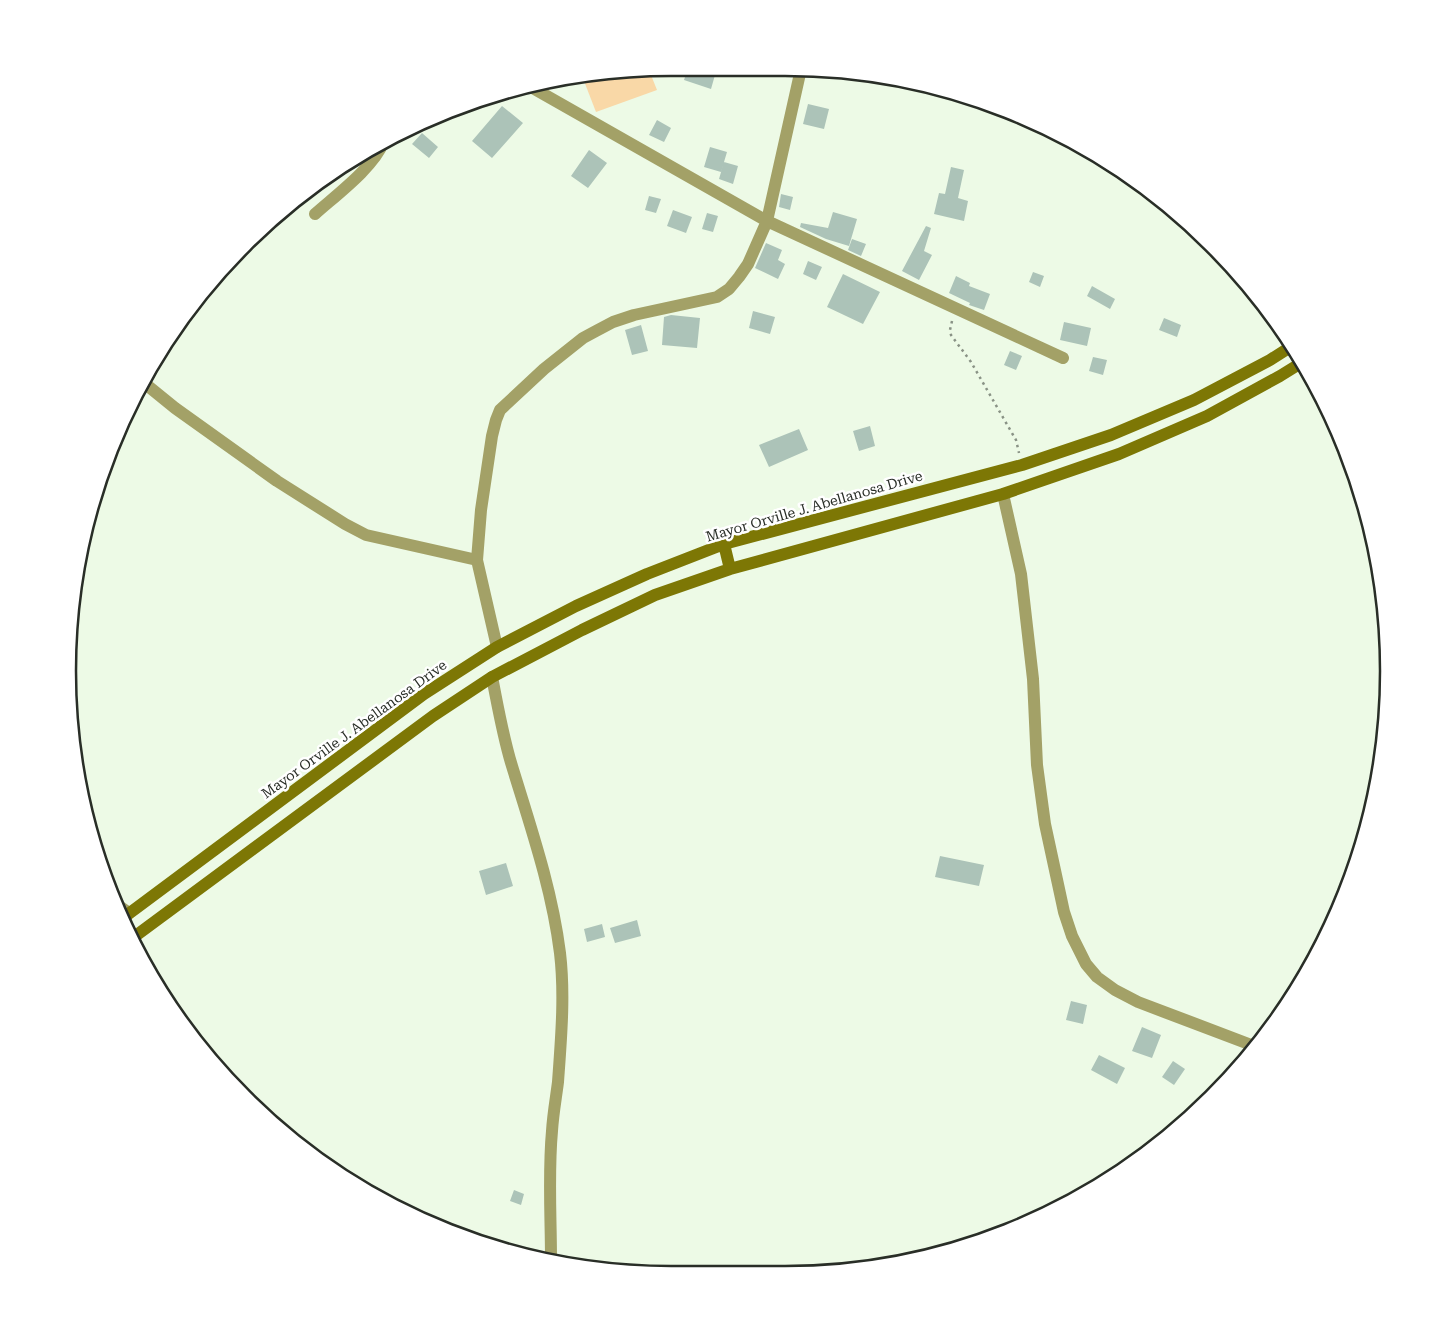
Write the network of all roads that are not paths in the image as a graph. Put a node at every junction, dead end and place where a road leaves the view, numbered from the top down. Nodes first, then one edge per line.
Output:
1 (798, 77) edge
2 (540, 91) edge
3 (376, 155) edge
4 (315, 214) dead end
5 (767, 221) junction
6 (1286, 350) edge
7 (1063, 358) dead end
8 (1295, 366) edge
9 (149, 387) edge
10 (1002, 494) junction
11 (724, 544) junction
12 (477, 560) junction
13 (730, 569) junction
14 (497, 647) junction
15 (492, 677) junction
16 (324, 769) junction
17 (338, 788) junction
18 (129, 914) edge
19 (138, 934) edge
20 (1248, 1044) edge
21 (551, 1253) edge

1 - 5 street
2 - 5 street
3 - 4 street
5 - 7 street
5 - 12 street
6 - 11 main road, Mayor Orville J. Abellanosa Drive
8 - 10 main road
9 - 12 street
10 - 13 main road
10 - 20 street
11 - 13 main road
11 - 14 main road, Mayor Orville J. Abellanosa Drive
12 - 14 street
13 - 15 main road
14 - 16 main road, Mayor Orville J. Abellanosa Drive
15 - 17 main road
15 - 21 street
16 - 17 main road
16 - 18 main road, Mayor Orville J. Abellanosa Drive
17 - 19 main road

